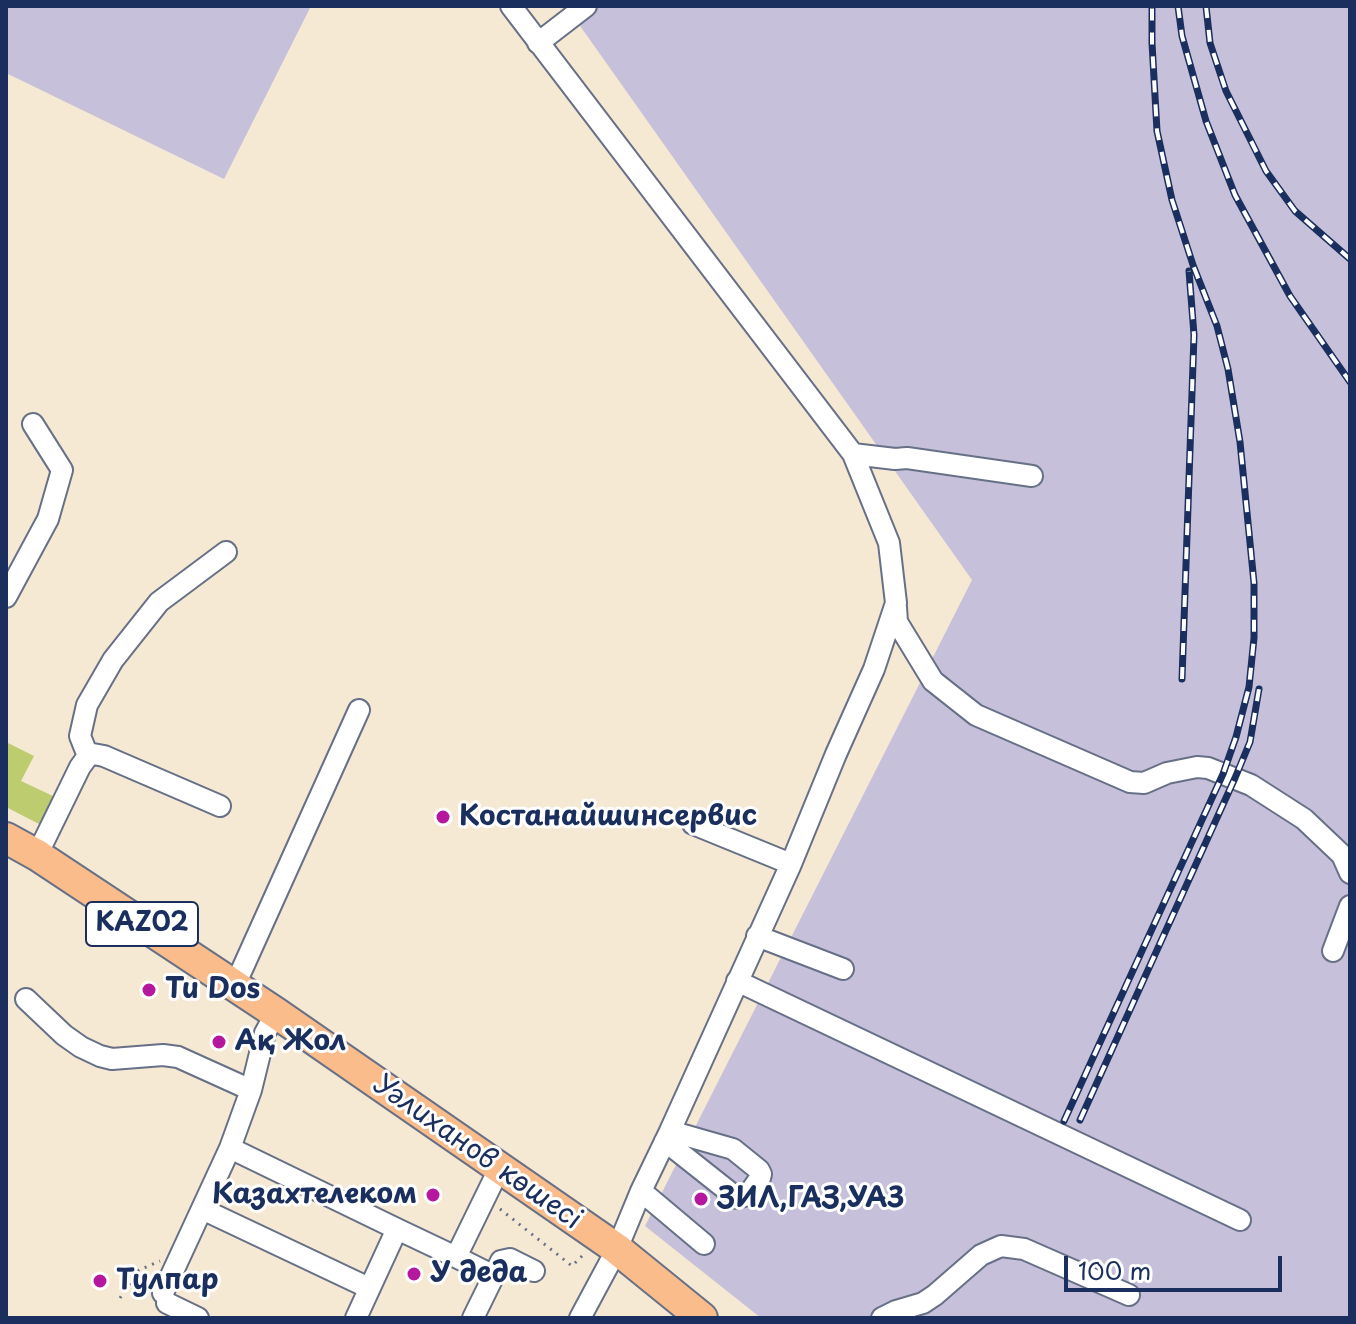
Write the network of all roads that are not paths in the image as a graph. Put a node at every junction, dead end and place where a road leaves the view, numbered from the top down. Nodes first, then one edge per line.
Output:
1 (511, 6) edge
2 (586, 6) edge
3 (538, 43) junction
4 (33, 424) dead end
5 (853, 454) junction
6 (1032, 476) dead end
7 (226, 552) dead end
8 (6, 597) edge
9 (896, 603) junction
10 (359, 710) dead end
11 (88, 756) junction
12 (220, 806) dead end
13 (693, 824) dead end
14 (6, 838) edge
15 (37, 855) junction
16 (791, 864) junction
17 (1350, 873) edge
18 (1350, 906) edge
19 (757, 936) junction
20 (1333, 951) dead end
21 (843, 969) dead end
22 (737, 981) junction
23 (235, 985) junction
24 (26, 999) dead end
25 (276, 1013) junction
26 (251, 1090) junction
27 (230, 1148) junction
28 (499, 1169) junction
29 (641, 1191) junction
30 (202, 1209) junction
31 (1240, 1220) dead end
32 (397, 1229) junction
33 (704, 1244) dead end
34 (617, 1249) junction
35 (456, 1257) junction
36 (534, 1271) dead end
37 (492, 1275) junction
38 (369, 1288) junction
39 (1129, 1295) dead end
40 (198, 1318) edge
41 (356, 1318) edge
42 (473, 1318) edge
43 (580, 1318) edge
44 (702, 1318) edge
45 (882, 1318) edge

1 - 3 street
2 - 3 street
3 - 5 street
4 - 8 street
5 - 6 street
5 - 9 street
7 - 11 street
9 - 16 street
9 - 17 street
10 - 23 street
11 - 12 street
11 - 15 street
13 - 16 street
14 - 15 highway, Уәлиханов көшесі / KАZ02
15 - 23 highway, Уәлиханов көшесі / KАZ02
16 - 19 street
18 - 20 street
19 - 21 street
19 - 22 street
22 - 29 street
22 - 31 street
23 - 25 highway, Уәлиханов көшесі / KАZ02
24 - 26 street
25 - 26 street
25 - 28 highway, Уәлиханов көшесі / KАZ02
26 - 27 street
27 - 30 street
27 - 32 street
28 - 34 highway, Уәлиханов көшесі / KАZ02
28 - 35 street
29 - 33 street
29 - 34 street
30 - 38 street
30 - 40 street
32 - 35 street
32 - 38 street
34 - 43 street
34 - 44 highway, Уәлиханов көшесі / KАZ02
35 - 37 street
36 - 37 street
37 - 42 street
38 - 41 street
39 - 45 street

